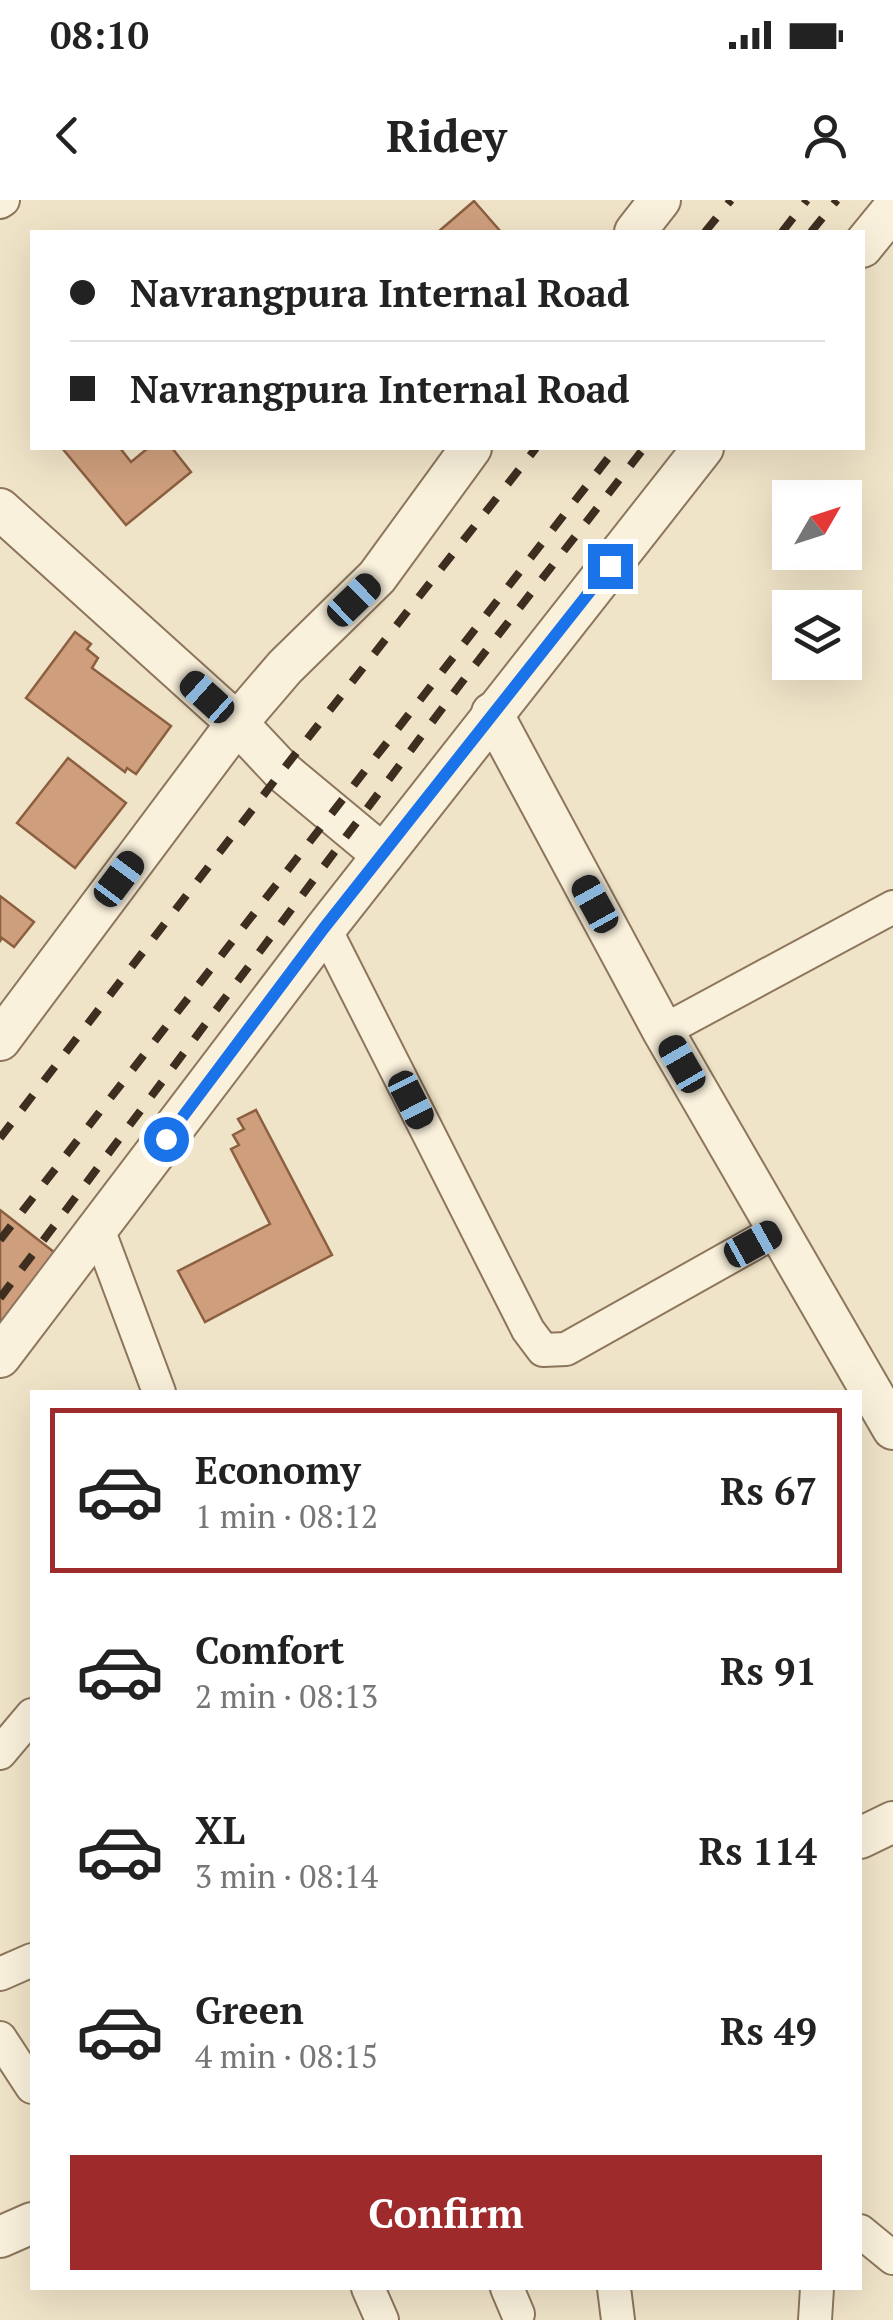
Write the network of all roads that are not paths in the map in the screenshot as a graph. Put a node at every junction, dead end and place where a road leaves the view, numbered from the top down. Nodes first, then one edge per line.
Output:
1 (660, 200) edge
2 (891, 216) edge
3 (637, 230) edge
4 (865, 245) edge
5 (470, 450) edge
6 (701, 450) edge
7 (0, 509) edge
8 (492, 713) junction
9 (237, 724) junction
10 (383, 855) junction
11 (893, 906) edge
12 (324, 928) junction
13 (663, 1031) junction
14 (0, 1040) edge
15 (98, 1229) junction
16 (778, 1230) junction
17 (0, 1358) edge
18 (159, 1390) edge
19 (893, 1429) edge
20 (30, 1717) edge
21 (0, 1753) edge
22 (893, 1822) edge
23 (862, 1837) edge
24 (30, 1961) edge
25 (0, 1974) edge
26 (0, 2038) edge
27 (30, 2084) edge
28 (30, 2224) edge
29 (862, 2233) edge
30 (0, 2237) edge
31 (893, 2258) edge
32 (369, 2290) edge
33 (614, 2290) edge
34 (817, 2290) edge
35 (382, 2320) edge
36 (618, 2320) edge
37 (815, 2320) edge

1 - 3 street
2 - 4 street
5 - 9 street
6 - 8 street
7 - 9 street
8 - 10 street
8 - 13 street
9 - 10 street
9 - 14 street
10 - 12 street
11 - 13 street
12 - 15 street
12 - 16 street
13 - 16 street
15 - 17 street
15 - 18 street
16 - 19 street
20 - 21 street
22 - 23 street
24 - 25 street
26 - 27 street
28 - 30 street
29 - 31 street
32 - 35 street
33 - 36 street
34 - 37 street

